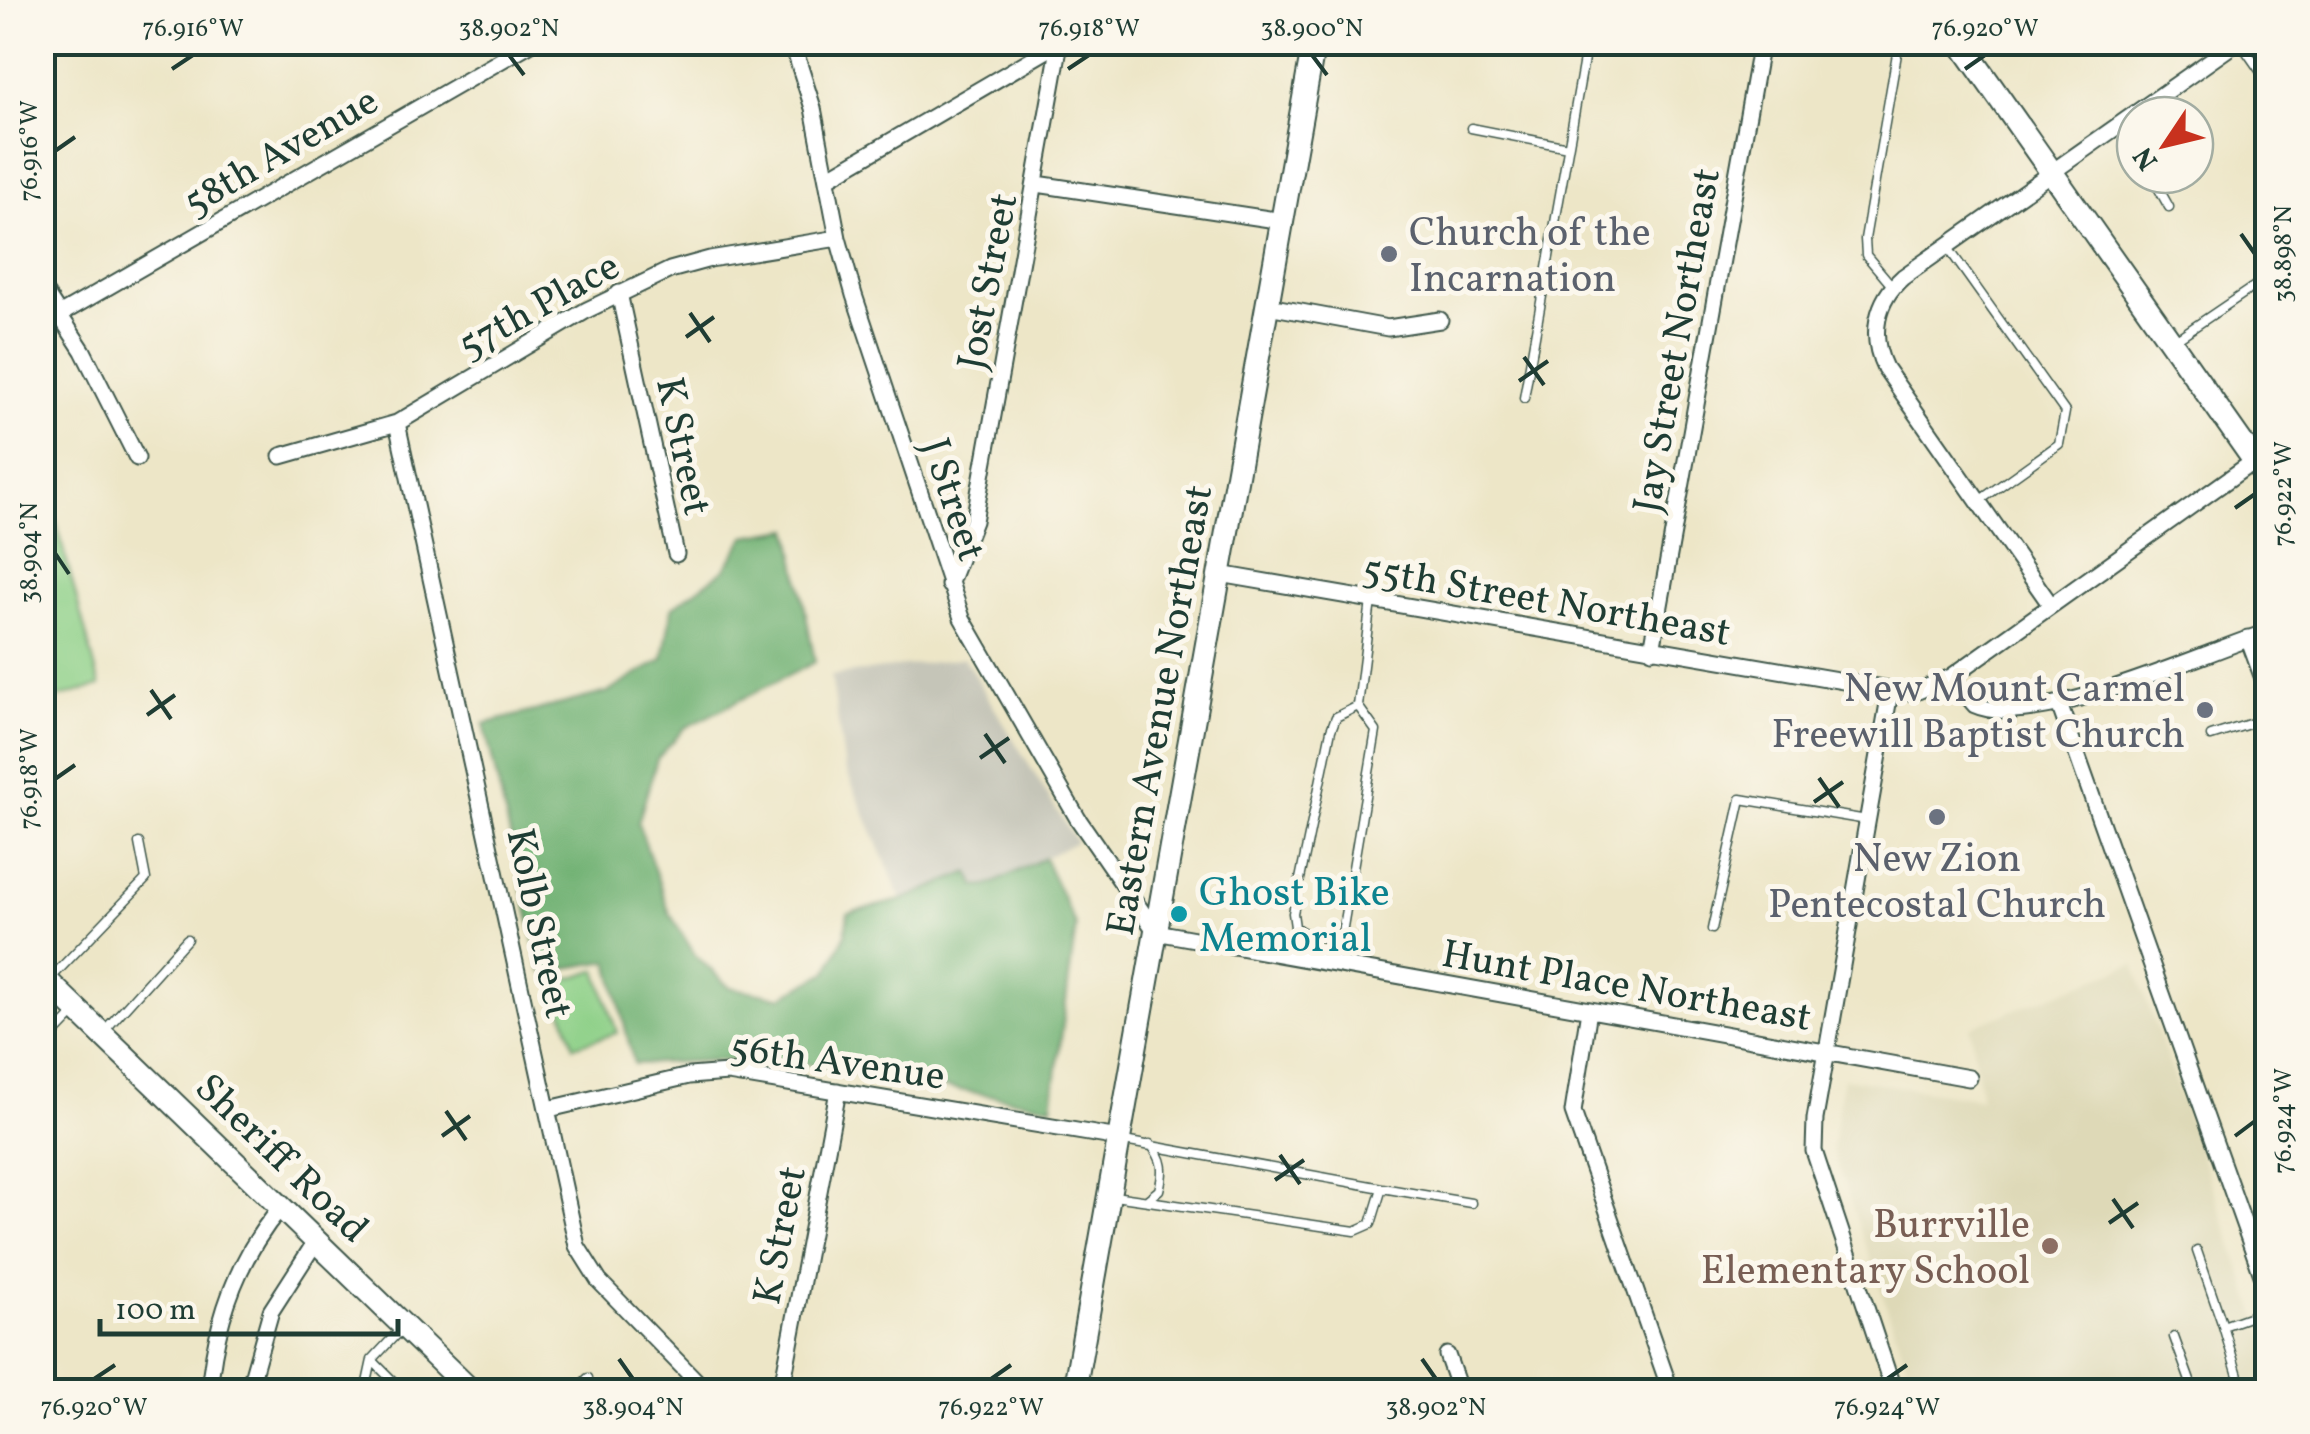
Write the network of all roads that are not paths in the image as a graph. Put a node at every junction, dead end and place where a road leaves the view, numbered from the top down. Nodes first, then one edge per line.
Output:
1 (533, 42) edge
2 (792, 42) edge
3 (1314, 42) edge
4 (1587, 42) edge
5 (1761, 42) edge
6 (1899, 42) edge
7 (1960, 42) edge
8 (2238, 42) edge
9 (1061, 43) edge
10 (2268, 82) edge
11 (2162, 95) edge
12 (1471, 128) dead end
13 (2115, 128) edge
14 (1568, 147) junction
15 (2052, 172) junction
16 (828, 178) junction
17 (1037, 184) junction
18 (2163, 195) edge
19 (2170, 207) dead end
20 (1282, 221) junction
21 (838, 238) junction
22 (1946, 245) junction
23 (2268, 277) edge
24 (1898, 282) junction
25 (42, 288) edge
26 (619, 293) junction
27 (1268, 306) junction
28 (60, 315) junction
29 (1440, 320) dead end
30 (2172, 343) junction
31 (1524, 398) dead end
32 (398, 424) junction
33 (281, 456) dead end
34 (137, 458) dead end
35 (2263, 464) edge
36 (1979, 501) junction
37 (676, 554) dead end
38 (1220, 574) junction
39 (949, 584) junction
40 (1371, 601) junction
41 (2050, 604) junction
42 (2268, 632) edge
43 (2248, 638) junction
44 (1652, 650) junction
45 (1951, 676) junction
46 (1890, 692) junction
47 (2268, 692) edge
48 (2059, 704) junction
49 (1358, 706) junction
50 (2268, 718) edge
51 (2211, 736) dead end
52 (1867, 820) junction
53 (139, 843) dead end
54 (1712, 929) dead end
55 (1156, 932) junction
56 (188, 938) dead end
57 (45, 978) edge
58 (78, 1010) junction
59 (1589, 1010) junction
60 (102, 1033) junction
61 (42, 1047) edge
62 (1826, 1052) junction
63 (1968, 1078) dead end
64 (838, 1091) junction
65 (549, 1108) junction
66 (1119, 1139) junction
67 (1150, 1144) junction
68 (1382, 1188) junction
69 (1109, 1195) junction
70 (1145, 1200) junction
71 (1471, 1203) dead end
72 (281, 1207) junction
73 (316, 1241) junction
74 (2196, 1251) dead end
75 (2268, 1292) edge
76 (2268, 1310) edge
77 (404, 1325) junction
78 (2223, 1326) junction
79 (2174, 1337) dead end
80 (1448, 1355) dead end
81 (372, 1360) junction
82 (588, 1378) dead end
83 (466, 1390) edge
84 (209, 1392) edge
85 (248, 1392) edge
86 (365, 1392) edge
87 (404, 1392) edge
88 (574, 1392) edge
89 (707, 1392) edge
90 (782, 1392) edge
91 (1074, 1392) edge
92 (1460, 1392) edge
93 (1671, 1392) edge
94 (1894, 1392) edge
95 (2194, 1392) edge
96 (2243, 1392) edge

1 - 28 street, 58th Avenue
2 - 16 street, J Street
3 - 20 main road, Eastern Avenue Northeast
4 - 14 lane
5 - 44 street, Jay Street Northeast
6 - 24 lane
7 - 15 main road
8 - 10 lane
8 - 11 street
9 - 16 street
9 - 17 street, Jost Street
12 - 14 lane
13 - 15 street
14 - 31 lane
15 - 22 street
15 - 30 main road
16 - 21 street, J Street
17 - 20 street
17 - 39 street, Jost Street
18 - 19 lane
20 - 27 main road, Eastern Avenue Northeast
21 - 26 street, 57th Place
21 - 39 street, J Street
22 - 24 street
22 - 36 lane
23 - 30 lane
24 - 36 street
25 - 28 street
26 - 32 street, 57th Place
26 - 37 street, K Street
27 - 29 street
27 - 38 main road, Eastern Avenue Northeast
28 - 34 street
30 - 35 main road
32 - 33 street, 57th Place
32 - 65 street, Kolb Street
35 - 41 street, 55th Street Northeast
36 - 41 street
38 - 40 street, 55th Street Northeast
38 - 55 main road, Eastern Avenue Northeast
39 - 55 street, J Street
40 - 44 street, 55th Street Northeast
40 - 49 lane
41 - 45 street, 55th Street Northeast
42 - 43 street
43 - 47 street
43 - 48 street
44 - 46 street, 55th Street Northeast
45 - 46 street, 55th Street Northeast
45 - 48 street
46 - 52 street
48 - 75 street
49 - 49 lane
50 - 51 lane
52 - 54 lane
52 - 62 street
53 - 57 lane
55 - 59 street, Hunt Place Northeast
55 - 66 main road, Eastern Avenue Northeast
56 - 60 lane
57 - 58 main road, Sheriff Road
58 - 60 main road, Sheriff Road
58 - 61 lane
59 - 62 street, Hunt Place Northeast
59 - 93 street
60 - 72 main road, Sheriff Road
62 - 63 street, Hunt Place Northeast
62 - 94 street
64 - 65 street, 56th Avenue
64 - 66 street, 56th Avenue
64 - 90 street, K Street
65 - 89 street, Kolb Street
66 - 67 lane
66 - 69 main road, Eastern Avenue Northeast
67 - 68 lane
67 - 70 lane
68 - 70 lane
68 - 71 lane
69 - 70 lane
69 - 91 main road, Eastern Avenue Northeast
72 - 73 main road, Sheriff Road
72 - 84 street
73 - 77 main road, Sheriff Road
73 - 85 street
74 - 78 lane
76 - 78 lane
77 - 81 lane
77 - 83 main road, Sheriff Road
78 - 96 lane
79 - 95 lane
80 - 92 street
81 - 86 lane
81 - 87 lane
82 - 88 lane

